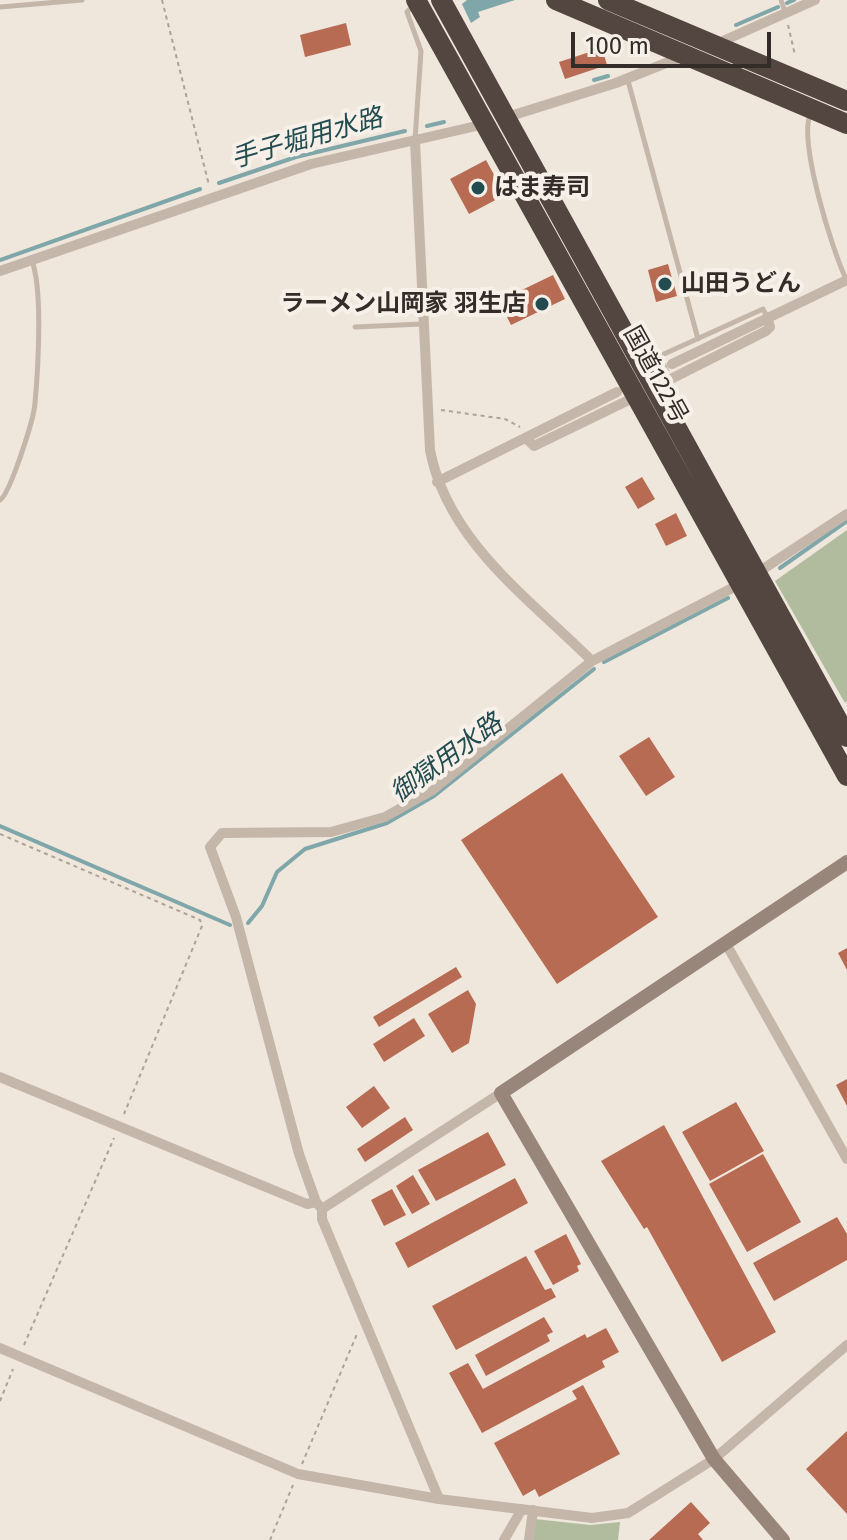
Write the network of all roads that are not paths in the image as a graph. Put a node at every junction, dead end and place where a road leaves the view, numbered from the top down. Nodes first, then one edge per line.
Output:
1 (82, 0) edge
2 (556, 0) edge
3 (608, 0) edge
4 (781, 0) edge
5 (815, 0) edge
6 (417, 2) edge
7 (443, 2) edge
8 (0, 7) edge
9 (785, 13) junction
10 (714, 45) junction
11 (683, 56) junction
12 (627, 77) junction
13 (847, 101) edge
14 (812, 110) junction
15 (506, 117) junction
16 (484, 124) junction
17 (847, 124) edge
18 (415, 141) junction
19 (32, 261) junction
20 (0, 271) edge
21 (847, 279) edge
22 (767, 317) junction
23 (424, 324) junction
24 (355, 327) dead end
25 (698, 339) junction
26 (664, 354) dead end
27 (672, 364) tunnel mouth
28 (636, 392) junction
29 (526, 438) junction
30 (437, 482) junction
31 (0, 500) edge
32 (847, 514) edge
33 (749, 579) junction
34 (592, 661) junction
35 (847, 737) edge
36 (847, 776) edge
37 (847, 862) edge
38 (725, 942) junction
39 (0, 1077) edge
40 (501, 1093) junction
41 (847, 1159) edge
42 (319, 1205) junction
43 (847, 1345) edge
44 (0, 1348) edge
45 (714, 1459) junction
46 (439, 1499) junction
47 (528, 1510) junction
48 (504, 1540) edge
49 (529, 1540) edge
50 (783, 1540) edge

1 - 8 lane
2 - 11 highway
3 - 10 highway
4 - 9 lane
5 - 9 street
6 - 16 highway, 国道122号
6 - 18 lane
7 - 15 highway, 国道122号
9 - 10 street
10 - 11 street
10 - 13 highway
11 - 12 street
11 - 14 highway
12 - 15 street
12 - 25 lane
14 - 17 highway
14 - 21 lane
15 - 16 street
15 - 28 highway, 国道122号
16 - 18 street
16 - 28 highway, 国道122号
18 - 19 street
18 - 23 street
19 - 20 street
19 - 31 lane
21 - 22 street
22 - 25 lane
22 - 27 street
22 - 28 street
23 - 24 lane
23 - 30 street
25 - 26 lane
28 - 29 street
28 - 29 street
28 - 33 highway, 国道122号
29 - 30 street
30 - 34 street
32 - 33 street
33 - 34 street
33 - 35 highway, 国道122号
33 - 36 highway, 国道122号
34 - 42 street
37 - 38 street
38 - 40 street
38 - 41 street
39 - 42 street
40 - 42 street
40 - 45 street
42 - 46 street
43 - 45 street
44 - 46 street
45 - 47 street
45 - 50 street
46 - 47 street
47 - 48 street
47 - 49 street

